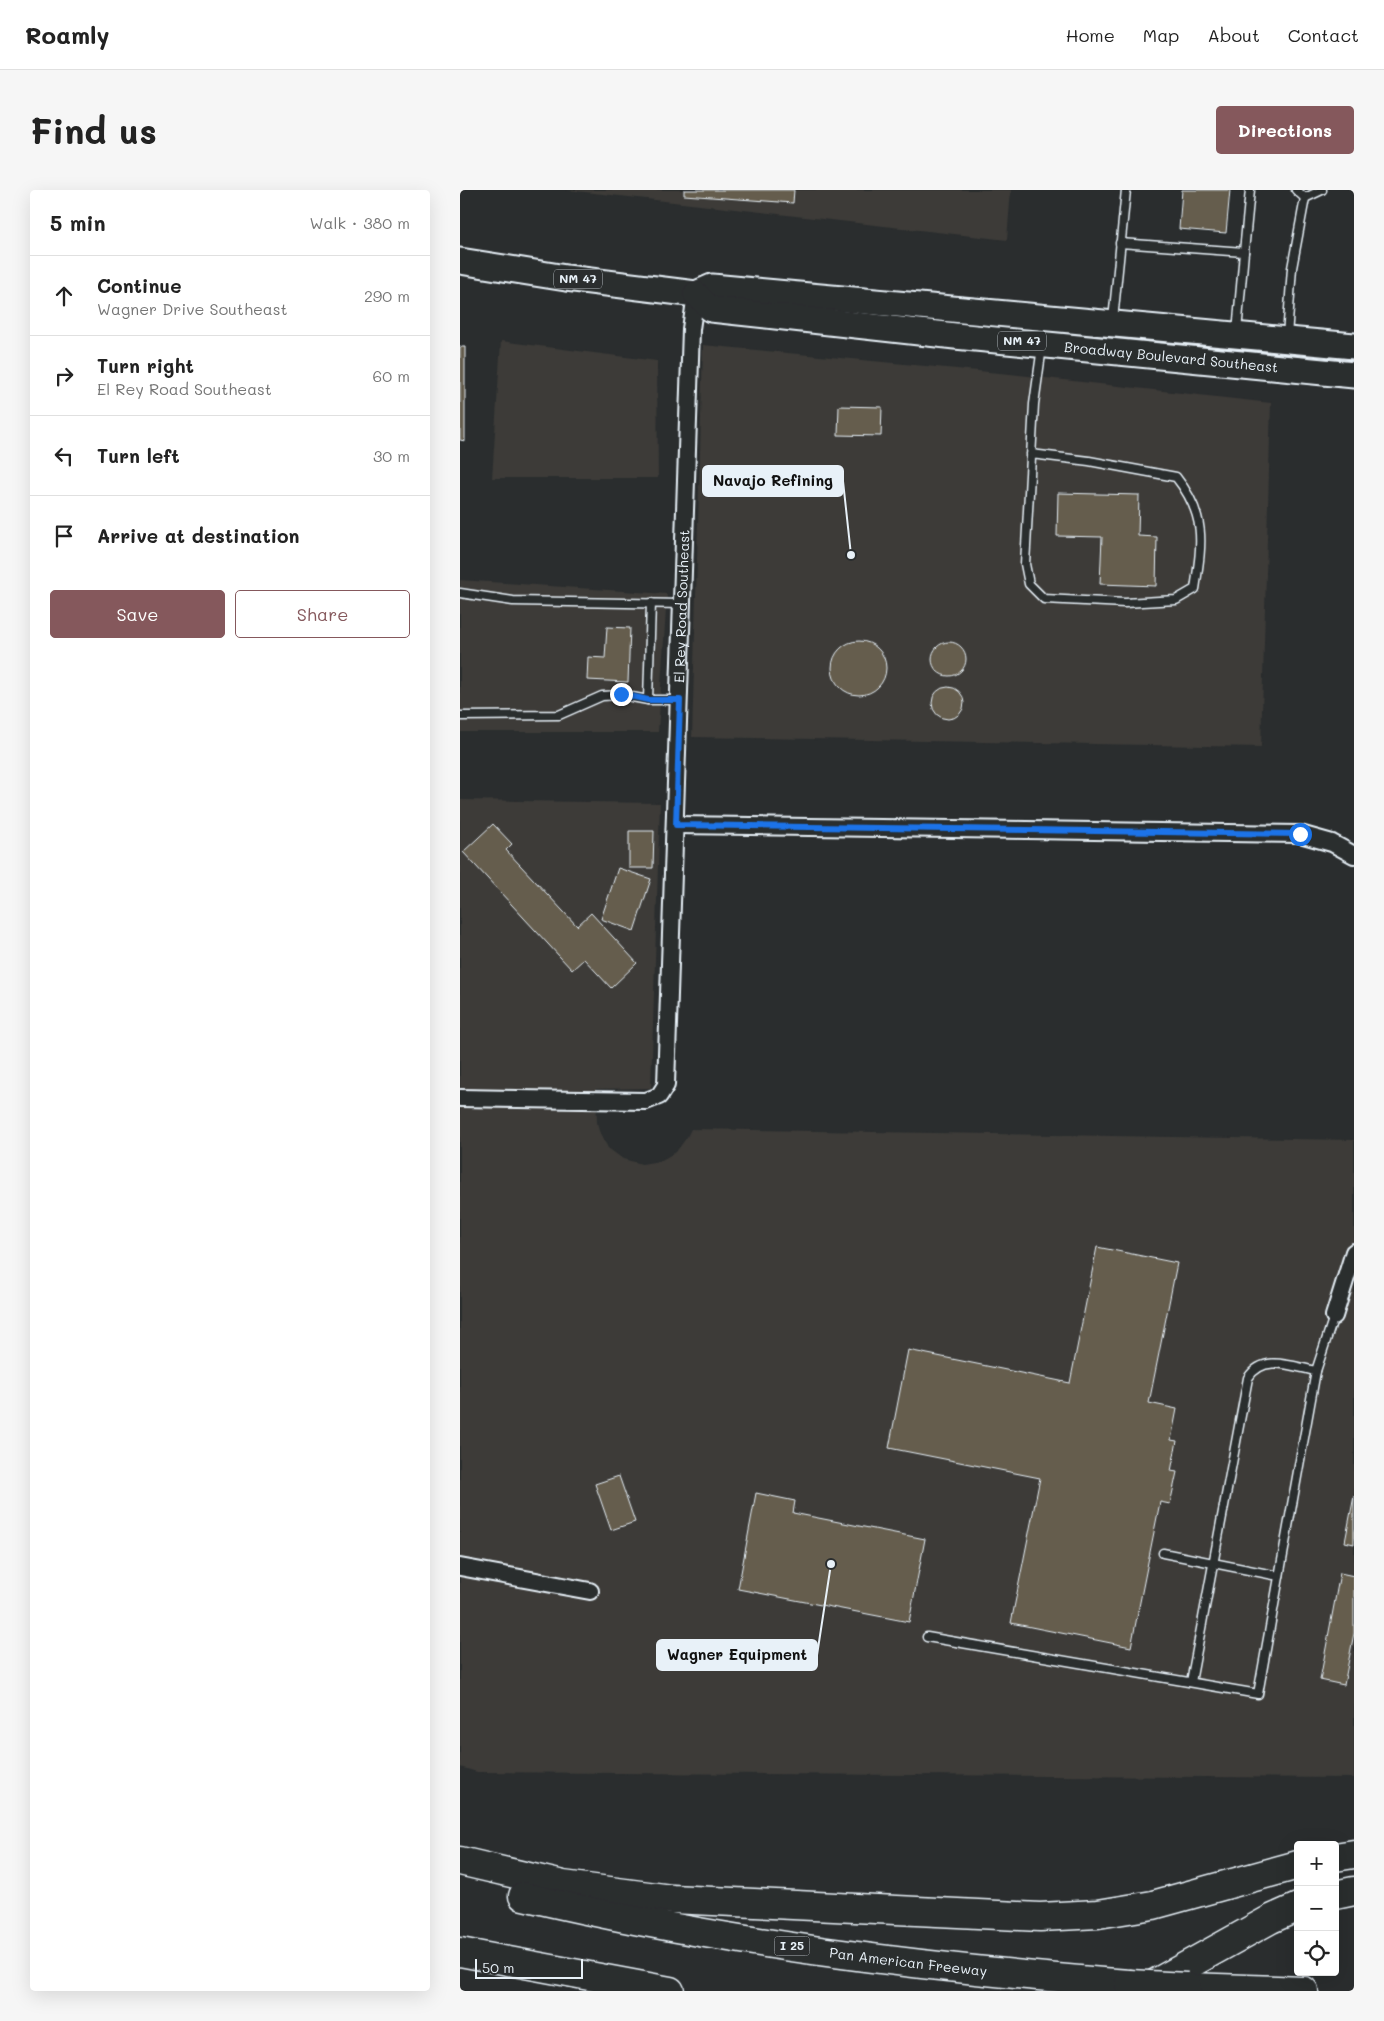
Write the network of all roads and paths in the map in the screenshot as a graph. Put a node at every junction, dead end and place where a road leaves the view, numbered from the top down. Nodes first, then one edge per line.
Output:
1 (1126, 190) edge
2 (1250, 190) edge
3 (1296, 190) edge
4 (1322, 190) edge
5 (1305, 198) junction
6 (1120, 243) junction
7 (1244, 252) junction
8 (460, 261) edge
9 (696, 294) junction
10 (956, 323) junction
11 (1112, 325) junction
12 (1237, 336) junction
13 (1286, 340) junction
14 (1043, 343) junction
15 (1354, 346) edge
16 (1354, 375) edge
17 (1031, 454) junction
18 (460, 593) edge
19 (652, 603) junction
20 (683, 604) junction
21 (648, 700) junction
22 (680, 700) junction
23 (460, 716) edge
24 (676, 825) junction
25 (1354, 854) edge
26 (460, 1098) edge
27 (1354, 1252) edge
28 (1334, 1316) joint
29 (1316, 1372) junction
30 (1163, 1553) dead end
31 (1213, 1563) junction
32 (460, 1567) edge
33 (1279, 1576) junction
34 (590, 1591) dead end
35 (927, 1637) dead end
36 (1191, 1682) junction
37 (1354, 1854) edge
38 (1339, 1856) edge
39 (460, 1861) edge
40 (1294, 1866) edge
41 (460, 1879) edge
42 (1354, 1891) edge
43 (1339, 1894) edge
44 (1294, 1909) edge
45 (460, 1952) edge
46 (1136, 1988) edge
47 (670, 1991) edge
48 (1304, 1991) edge

1 - 6 lane
2 - 7 lane
3 - 5 lane
4 - 5 lane
5 - 13 lane
6 - 7 lane
6 - 11 lane
7 - 12 lane
8 - 9 main road, Broadway Boulevard Southeast / NM 47
9 - 10 main road, Broadway Boulevard Southeast / NM 47
9 - 20 street, El Rey Road Southeast
10 - 11 main road, Broadway Boulevard Southeast / NM 47
10 - 14 main road, Broadway Boulevard Southeast / NM 47
11 - 12 main road, Broadway Boulevard Southeast / NM 47
12 - 13 main road, Broadway Boulevard Southeast / NM 47
13 - 15 main road, Broadway Boulevard Southeast / NM 47
14 - 16 main road, Broadway Boulevard Southeast / NM 47
14 - 17 lane
17 - 17 lane
18 - 19 lane
19 - 20 lane
19 - 21 lane
20 - 22 street, El Rey Road Southeast
21 - 22 lane
21 - 23 lane
22 - 24 street, El Rey Road Southeast
24 - 25 street
24 - 26 street, El Rey Road Southeast
27 - 28 street
28 - 29 lane
29 - 31 lane
29 - 33 lane
30 - 31 lane
31 - 33 lane
31 - 36 lane
32 - 34 street
33 - 36 lane
35 - 36 lane
37 - 38 highway
39 - 40 highway
41 - 46 highway, Pan American Freeway / I 25
42 - 43 highway
44 - 46 highway
45 - 47 highway
46 - 48 highway, Pan American Freeway / I 25, bridge

